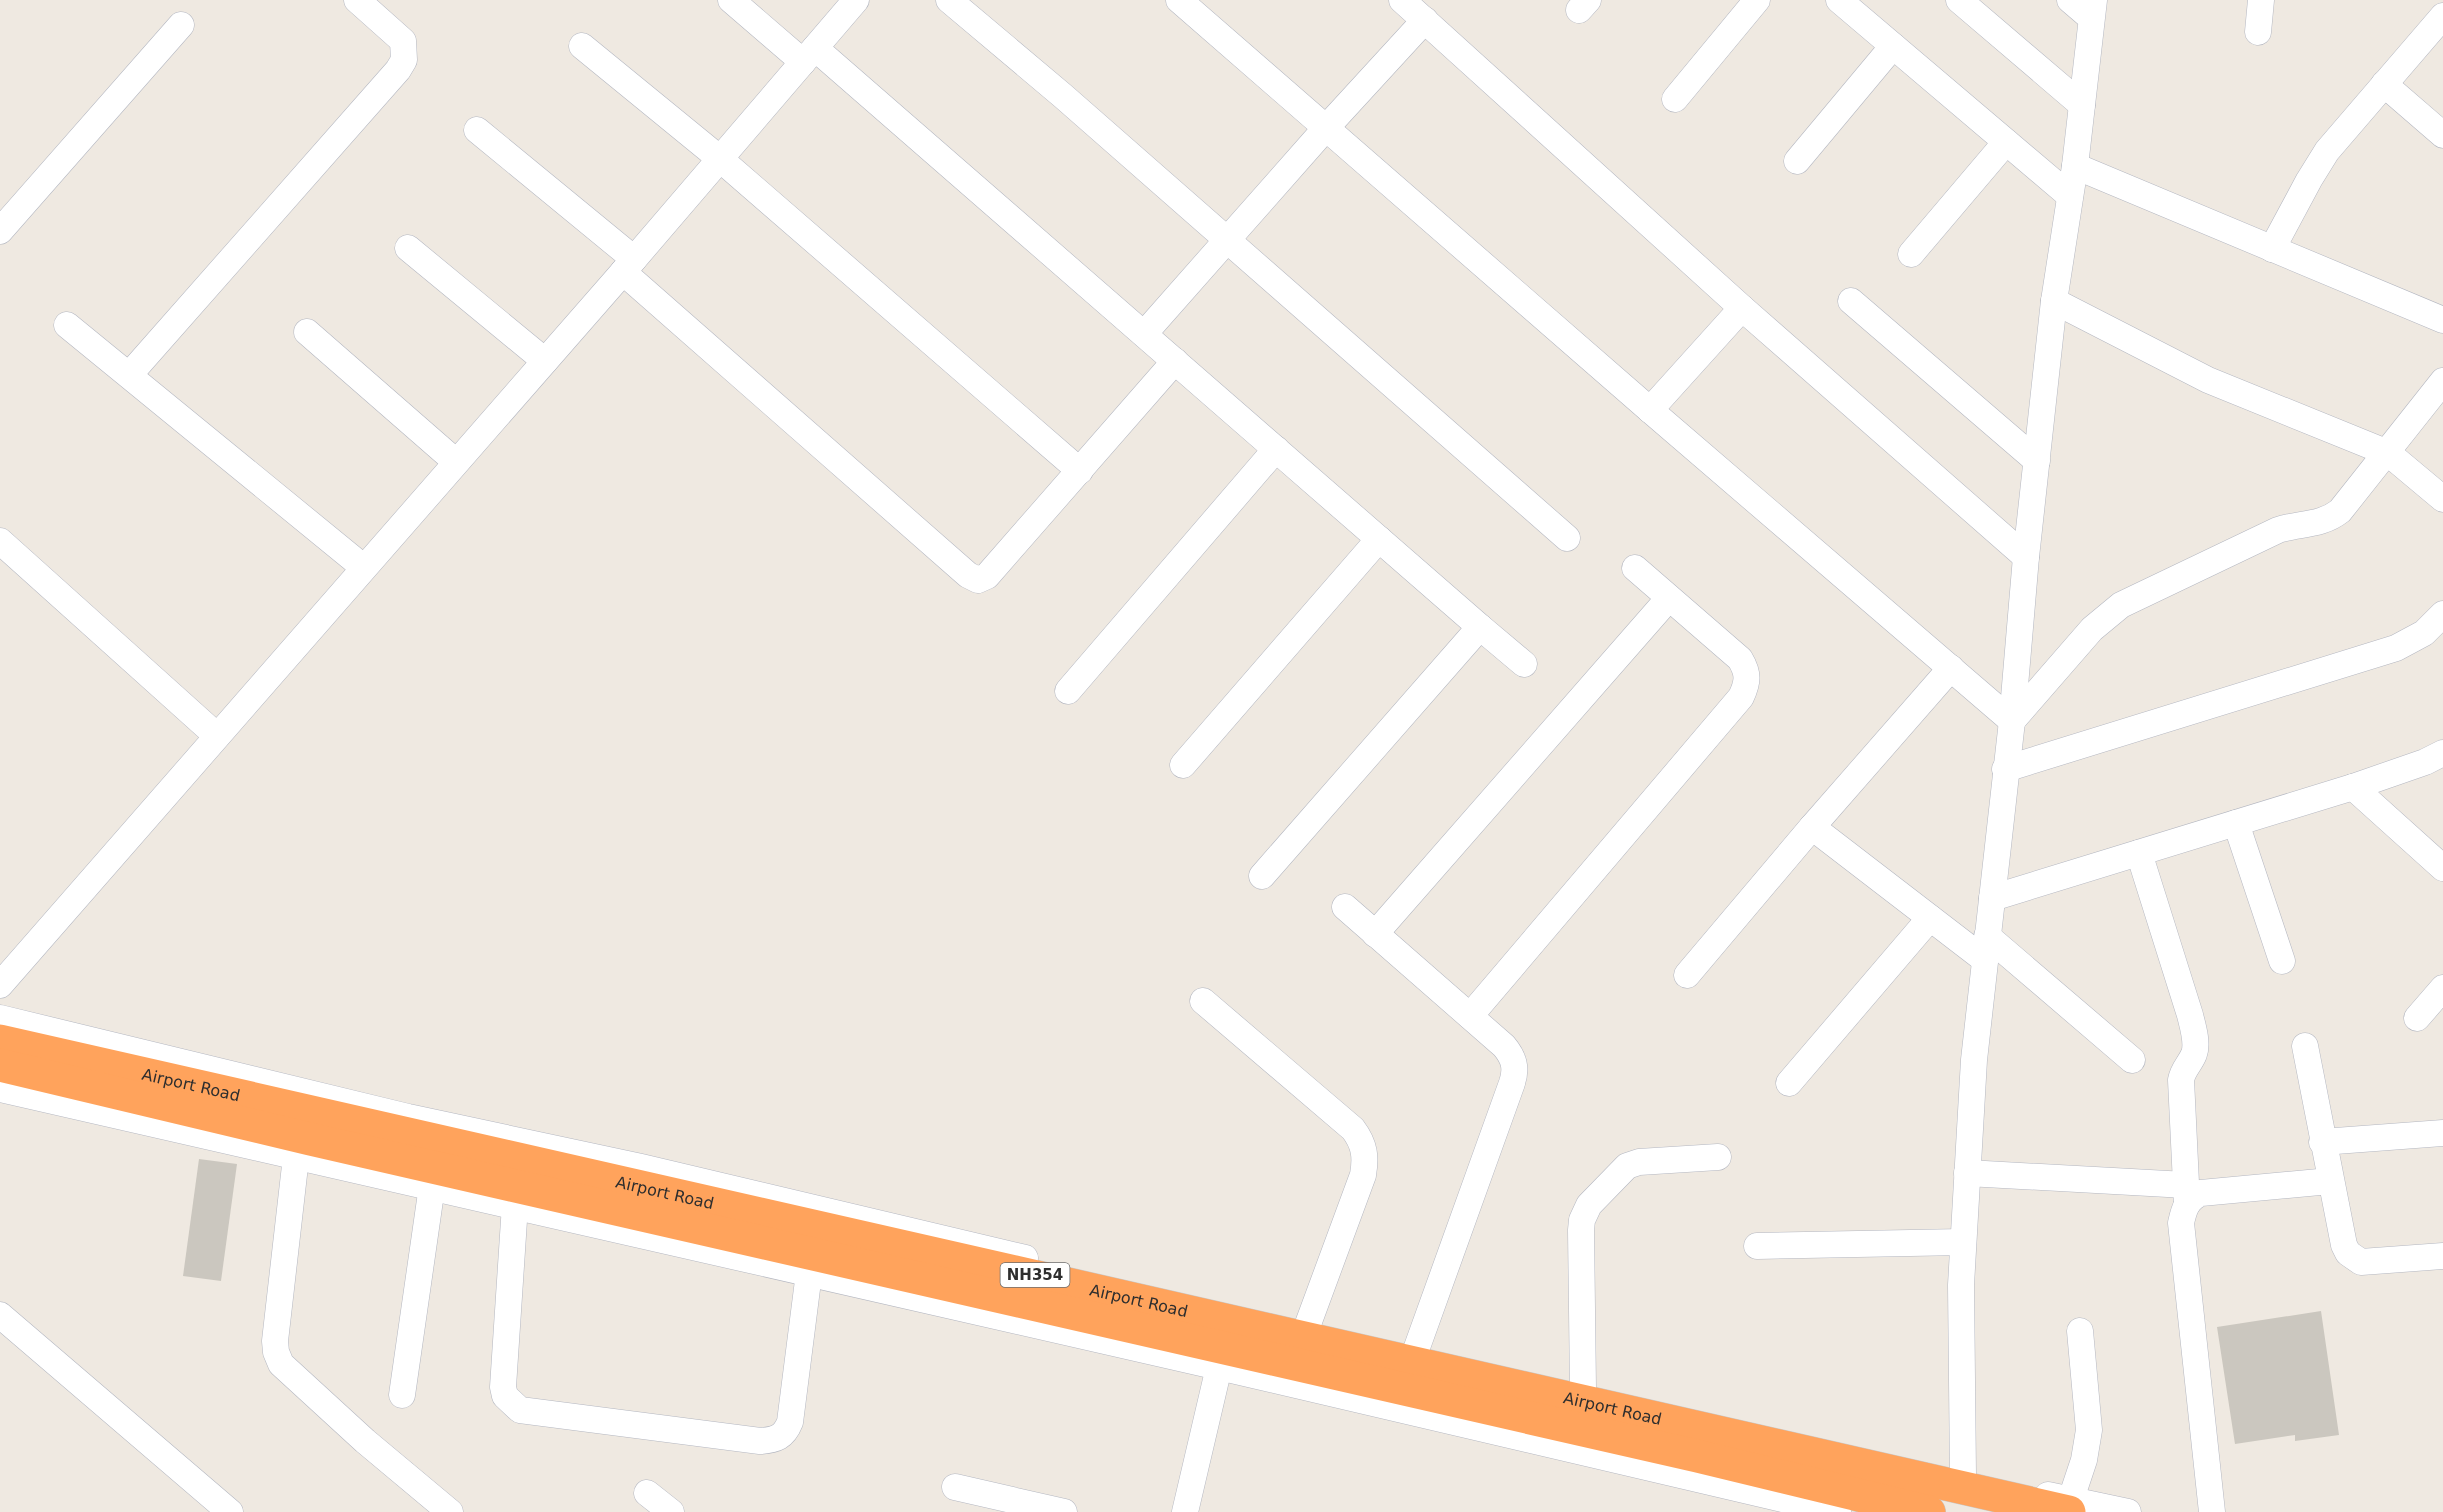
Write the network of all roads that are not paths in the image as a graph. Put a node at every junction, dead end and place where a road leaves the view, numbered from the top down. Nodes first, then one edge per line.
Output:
1 (357, 0) edge
2 (731, 0) edge
3 (855, 0) edge
4 (950, 0) edge
5 (1179, 0) edge
6 (1402, 0) edge
7 (1757, 0) edge
8 (1839, 0) edge
9 (1959, 0) edge
10 (2070, 0) edge
11 (2261, 0) edge
12 (2093, 9) edge
13 (2443, 16) edge
14 (1425, 20) junction
15 (180, 25) dead end
16 (2258, 32) dead end
17 (582, 46) dead end
18 (1893, 46) junction
19 (809, 55) junction
20 (2384, 84) junction
21 (1675, 99) dead end
22 (2082, 105) junction
23 (1325, 129) junction
24 (477, 130) dead end
25 (2443, 135) edge
26 (2006, 142) junction
27 (719, 158) junction
28 (1797, 161) dead end
29 (2075, 166) junction
30 (2070, 196) junction
31 (0, 231) edge
32 (1227, 240) junction
33 (408, 248) dead end
34 (2271, 249) junction
35 (1911, 254) dead end
36 (628, 266) junction
37 (1851, 301) dead end
38 (2054, 301) junction
39 (1742, 308) junction
40 (2443, 320) edge
41 (68, 326) dead end
42 (307, 332) dead end
43 (1144, 334) junction
44 (545, 361) junction
45 (1175, 361) junction
46 (130, 374) junction
47 (2443, 381) edge
48 (1650, 410) junction
49 (1276, 449) junction
50 (2388, 453) junction
51 (2037, 461) junction
52 (456, 462) junction
53 (1080, 471) junction
54 (2443, 499) edge
55 (1567, 538) dead end
56 (1379, 539) junction
57 (0, 541) edge
58 (2026, 557) junction
59 (363, 567) junction
60 (1635, 568) dead end
61 (1669, 598) junction
62 (2443, 614) edge
63 (1480, 627) junction
64 (1524, 664) dead end
65 (1951, 668) junction
66 (1068, 691) dead end
67 (2012, 721) junction
68 (216, 736) junction
69 (2443, 753) edge
70 (1184, 765) dead end
71 (2005, 769) junction
72 (2353, 787) junction
73 (2236, 823) junction
74 (1812, 827) junction
75 (2139, 853) junction
76 (2443, 868) edge
77 (1262, 876) dead end
78 (1992, 898) junction
79 (1345, 907) dead end
80 (1930, 918) junction
81 (1375, 934) junction
82 (1986, 948) junction
83 (2282, 961) dead end
84 (1688, 975) dead end
85 (0, 985) edge
86 (2443, 988) edge
87 (1203, 1001) dead end
88 (1470, 1016) junction
89 (0, 1018) edge
90 (2417, 1018) dead end
91 (0, 1041) edge
92 (2305, 1046) dead end
93 (2132, 1060) dead end
94 (0, 1065) edge
95 (1789, 1083) dead end
96 (0, 1089) edge
97 (2443, 1133) edge
98 (2322, 1142) junction
99 (296, 1157) junction
100 (1718, 1157) dead end
101 (1966, 1173) junction
102 (2330, 1181) junction
103 (432, 1186) junction
104 (2186, 1194) junction
105 (514, 1205) junction
106 (1963, 1242) junction
107 (1757, 1246) dead end
108 (2443, 1256) edge
109 (809, 1273) junction
110 (0, 1315) edge
111 (1308, 1324) junction
112 (2080, 1332) dead end
113 (1416, 1350) junction
114 (1221, 1358) junction
115 (1583, 1389) junction
116 (402, 1395) dead end
117 (1963, 1476) junction
118 (955, 1487) dead end
119 (647, 1493) dead end
120 (2070, 1506) edge
121 (230, 1512) edge
122 (450, 1512) edge
123 (671, 1512) edge
124 (1064, 1512) edge
125 (1185, 1512) edge
126 (1838, 1512) edge
127 (1929, 1512) edge
128 (2128, 1512) edge
129 (2212, 1512) edge

1 - 46 street
2 - 19 street
3 - 19 street
4 - 32 street
5 - 23 street
6 - 14 street
7 - 21 street
8 - 18 street
9 - 22 street
10 - 12 street
11 - 16 street
12 - 22 street
13 - 20 street
14 - 23 street
14 - 39 street
15 - 31 street
17 - 27 street
18 - 26 street
18 - 28 street
19 - 27 street
19 - 43 street
20 - 25 street
20 - 34 street
22 - 29 street
23 - 32 street
23 - 48 street
24 - 36 street
26 - 30 street
26 - 35 street
27 - 36 street
27 - 53 street
29 - 30 street
29 - 34 street
30 - 38 street
32 - 43 street
32 - 55 street
33 - 44 street
34 - 40 street
36 - 44 street
36 - 53 street
37 - 51 street
38 - 50 street
38 - 51 street
39 - 48 street
39 - 58 street
41 - 46 street
42 - 52 street
43 - 45 street
44 - 52 street
45 - 49 street
45 - 53 street
46 - 59 street
47 - 50 street
48 - 65 street
49 - 56 street
49 - 66 street
50 - 54 street
50 - 67 street
51 - 58 street
52 - 59 street
56 - 63 street
56 - 70 street
57 - 68 street
58 - 67 street
59 - 68 street
60 - 61 street
61 - 81 street
61 - 88 street
62 - 71 street
63 - 64 street
63 - 77 street
65 - 67 street
65 - 74 street
67 - 71 street
68 - 85 street
69 - 72 street
71 - 78 street
72 - 73 street
72 - 76 street
73 - 75 street
73 - 83 street
74 - 80 street
74 - 84 street
75 - 78 street
75 - 104 street
78 - 82 street
79 - 81 street
80 - 82 street
80 - 95 street
81 - 88 street
82 - 93 street
82 - 101 street
86 - 90 street
87 - 111 street
88 - 113 street
89 - 111 street
91 - 120 highway, Airport Road / NH354
92 - 98 street
94 - 114 highway, Airport Road / NH354
96 - 99 street
97 - 98 street
98 - 102 street
99 - 103 street
99 - 122 street
100 - 115 street
101 - 104 street
101 - 106 street
102 - 104 street
102 - 108 street
103 - 105 street
103 - 116 street
104 - 129 street
105 - 109 street
105 - 109 street
106 - 107 street
106 - 117 street
109 - 114 street
110 - 121 street
111 - 113 street
112 - 120 street
113 - 115 street
114 - 125 street
114 - 126 street
114 - 127 highway, Airport Road / NH354
115 - 117 street
117 - 120 street
118 - 124 street
119 - 123 street
120 - 128 street

